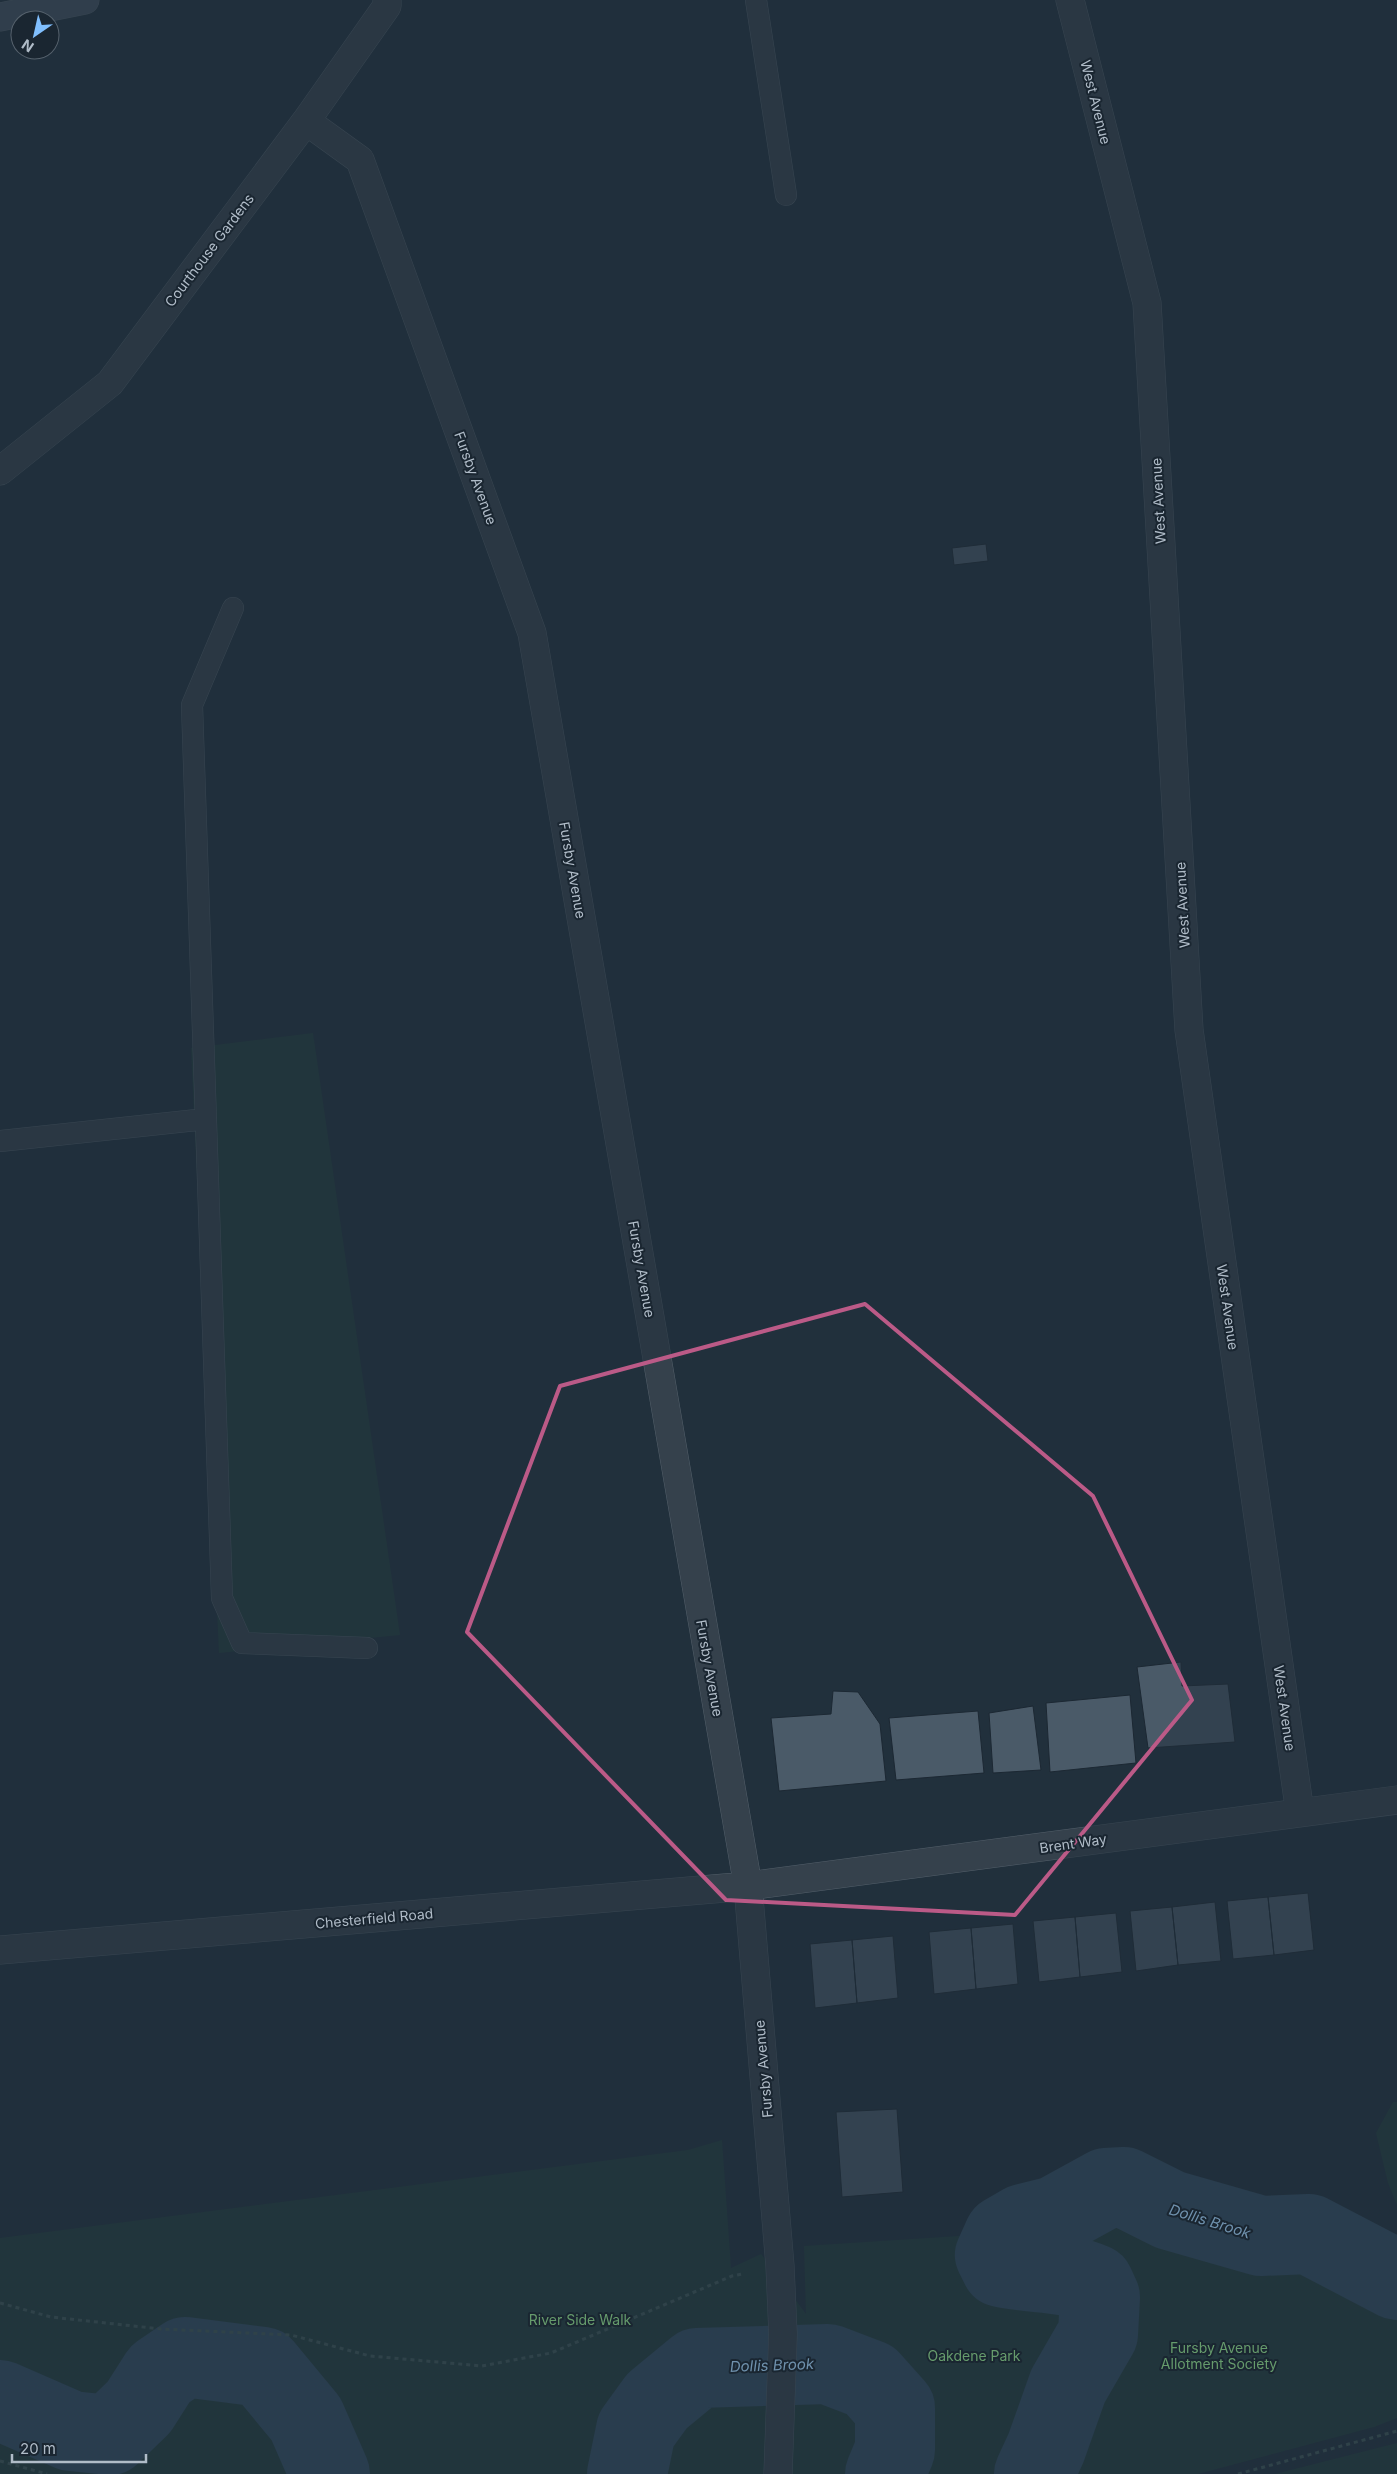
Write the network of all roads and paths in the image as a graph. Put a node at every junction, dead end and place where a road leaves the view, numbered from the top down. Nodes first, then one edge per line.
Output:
1 (85, 0) edge
2 (387, 0) edge
3 (756, 0) edge
4 (1070, 0) edge
5 (0, 18) edge
6 (306, 121) junction
7 (786, 195) dead end
8 (0, 471) edge
9 (233, 608) dead end
10 (206, 1118) junction
11 (0, 1141) edge
12 (368, 1648) dead end
13 (1397, 1800) edge
14 (1300, 1813) junction
15 (748, 1886) junction
16 (0, 1950) edge
17 (780, 2266) junction
18 (0, 2303) edge
19 (1397, 2431) edge
20 (0, 2461) edge
21 (46, 2474) edge
22 (778, 2474) edge
23 (1238, 2474) edge

1 - 5 street
2 - 6 street, Courthouse Gardens
3 - 7 lane
4 - 14 street, West Avenue
6 - 8 street, Courthouse Gardens
6 - 15 street, Fursby Avenue
9 - 10 lane
10 - 11 lane
10 - 12 lane
13 - 14 street, Brent Way
14 - 15 street, Brent Way
15 - 16 street, Chesterfield Road
15 - 17 street, Fursby Avenue
17 - 18 path
17 - 22 street, Fursby Avenue
19 - 23 path
20 - 21 path

